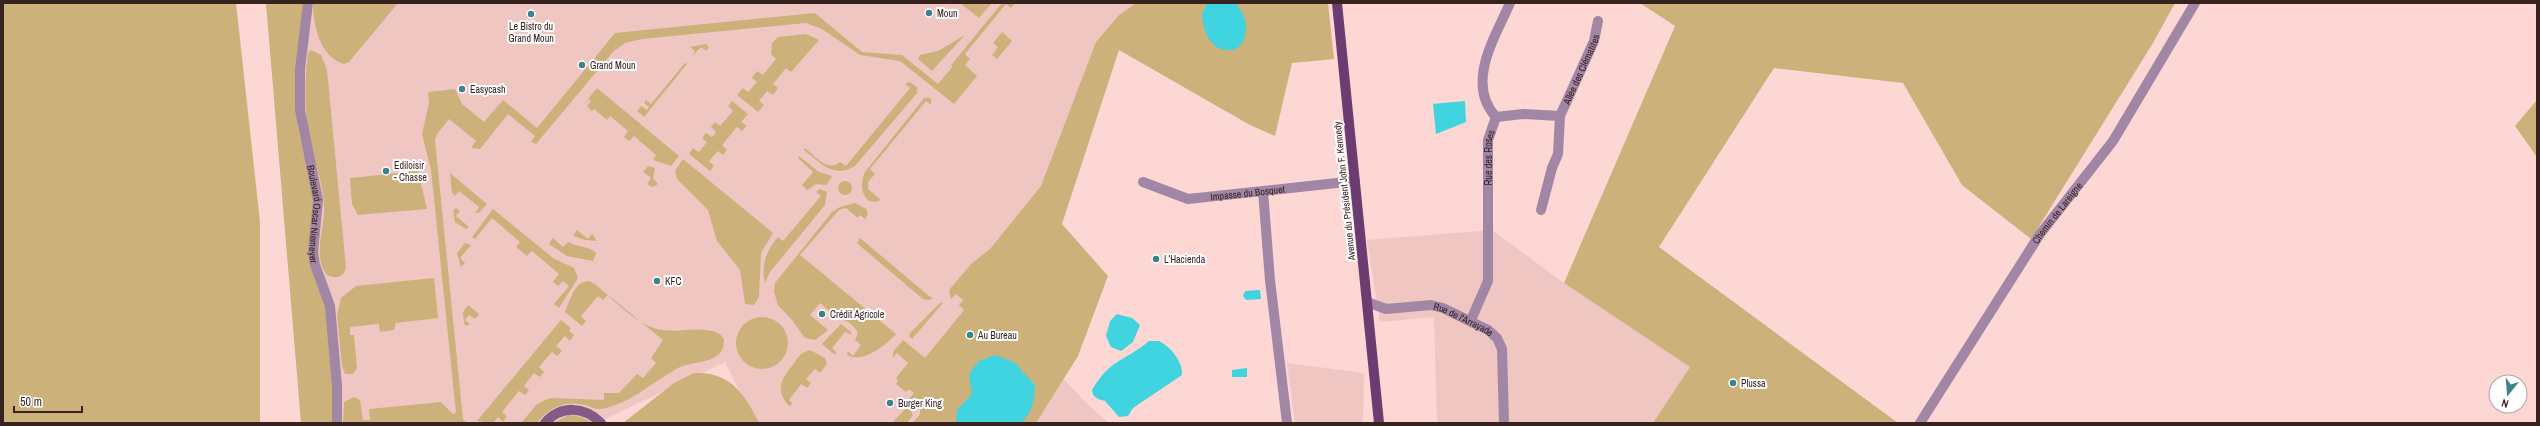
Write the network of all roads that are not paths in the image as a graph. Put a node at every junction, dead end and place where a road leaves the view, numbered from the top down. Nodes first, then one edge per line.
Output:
1 (308, 3) edge
2 (1337, 3) edge
3 (1510, 3) edge
4 (2195, 3) edge
5 (1598, 21) dead end
6 (1496, 116) junction
7 (1560, 116) junction
8 (1354, 181) junction
9 (1143, 182) dead end
10 (1263, 191) junction
11 (1541, 210) dead end
12 (1367, 302) junction
13 (1471, 320) junction
14 (1374, 376) junction
15 (337, 423) edge
16 (545, 423) edge
17 (601, 423) edge
18 (1287, 423) edge
19 (1373, 423) edge
20 (1379, 423) edge
21 (1504, 423) edge
22 (1920, 423) edge

1 - 15 street, Boulevard Oscar Niemeyer
2 - 8 main road, Avenue du Président John F. Kennedy
3 - 6 street, Rue des Roses
4 - 22 street, Chemin de Lareigne
5 - 7 street, Allée des Clématites
6 - 7 street, Allée des Clématites
6 - 13 street, Rue des Roses
7 - 11 street, Allée des Clématites
8 - 10 street, Impasse du Bosquet
8 - 12 main road, Avenue du Président John F. Kennedy
9 - 10 street, Impasse du Bosquet
10 - 18 street
12 - 13 street, Rue de l'Arrayade
12 - 14 main road, Avenue du Président John F. Kennedy
13 - 21 street, Rue de l'Arrayade
14 - 19 main road, Avenue du Président John F. Kennedy
14 - 20 main road, Avenue du Président John F. Kennedy
16 - 17 street

